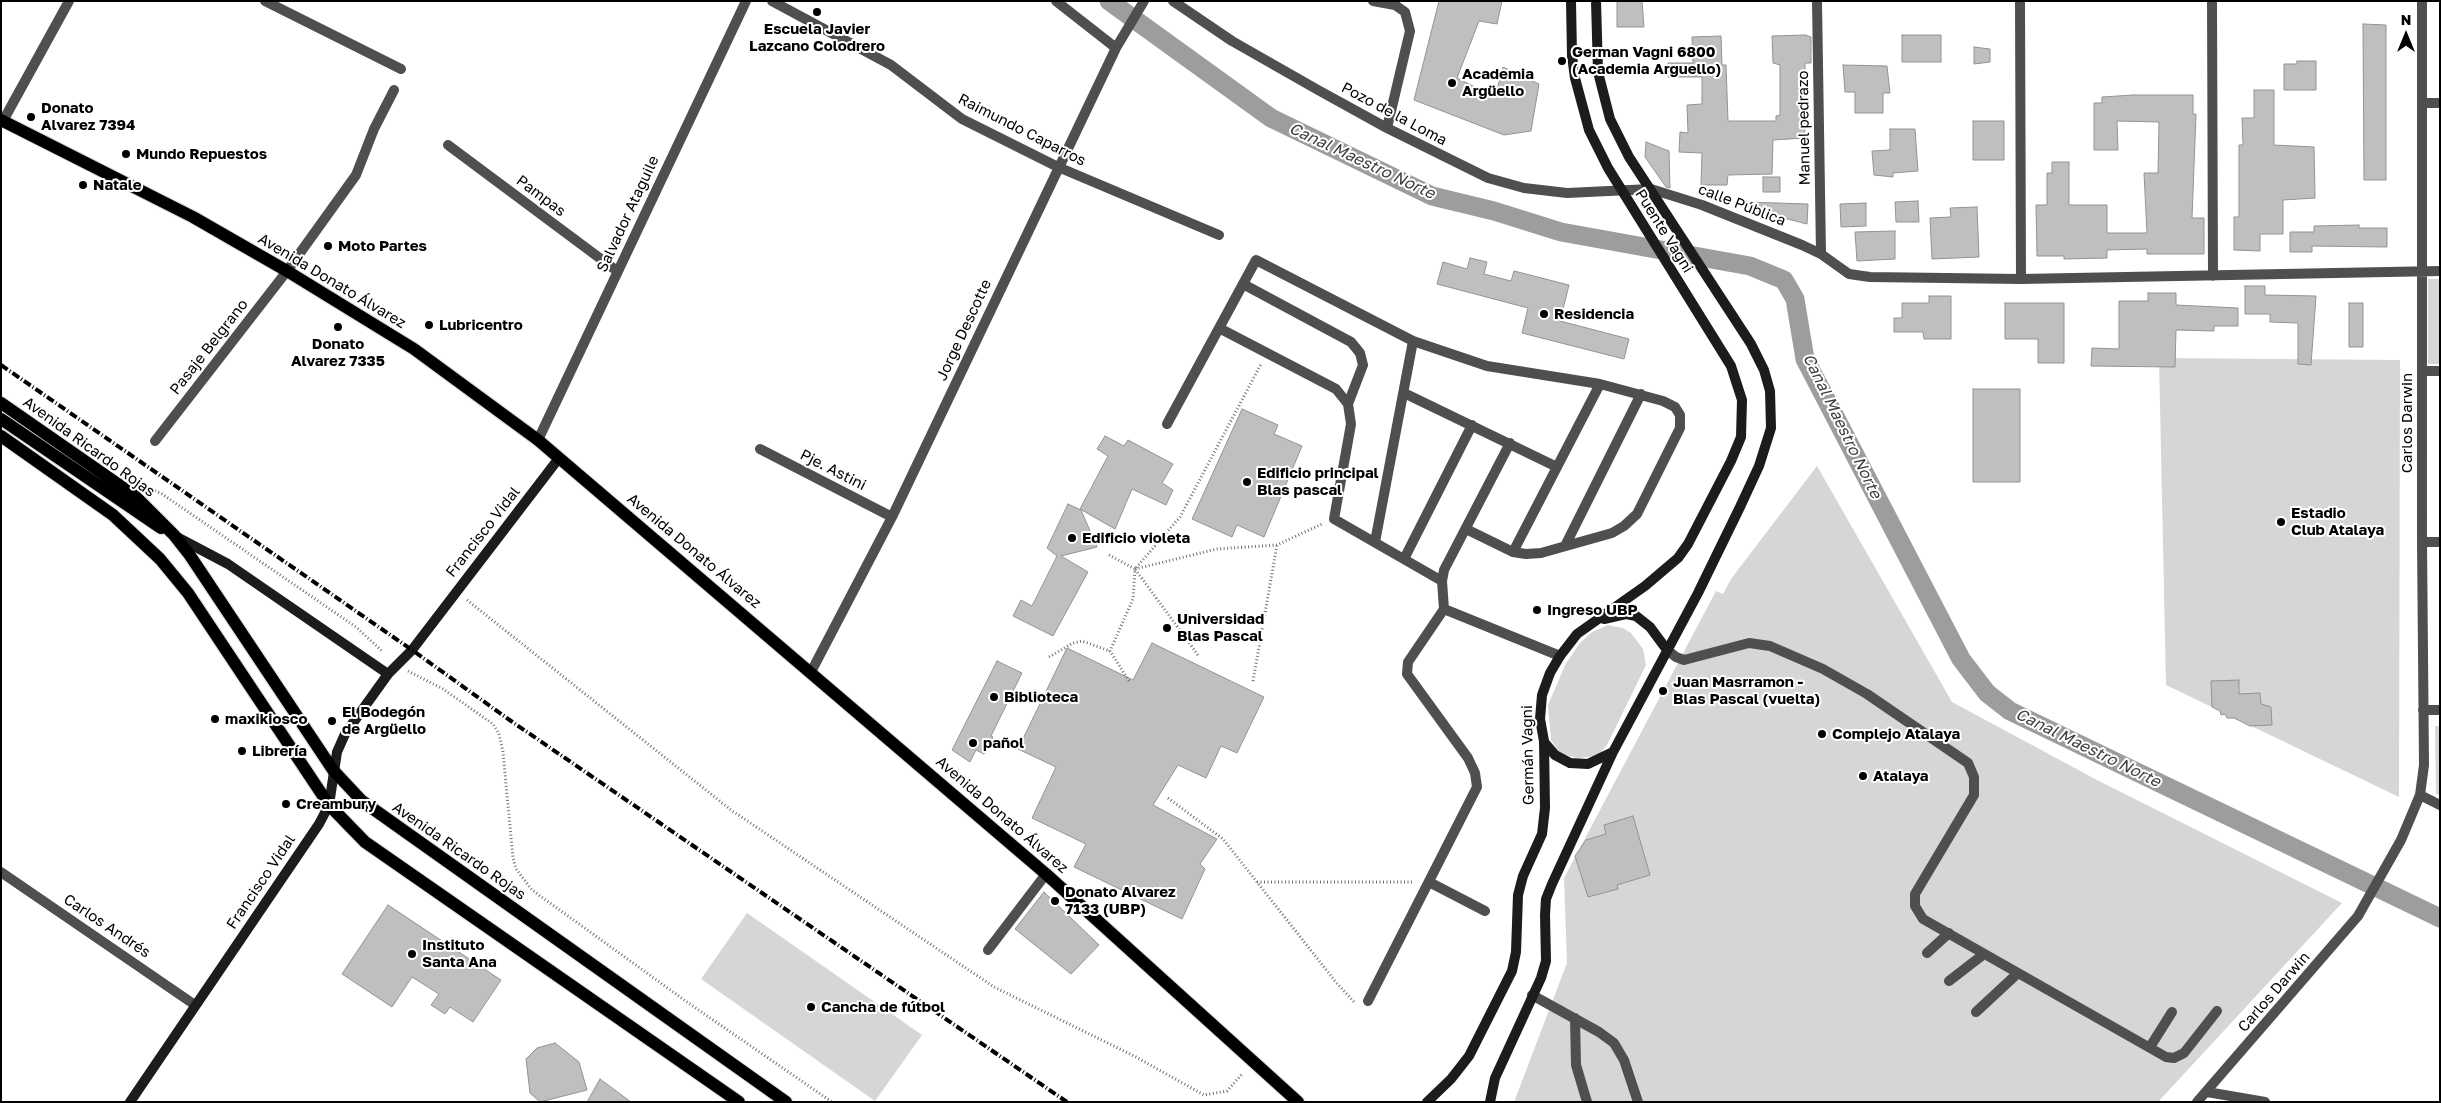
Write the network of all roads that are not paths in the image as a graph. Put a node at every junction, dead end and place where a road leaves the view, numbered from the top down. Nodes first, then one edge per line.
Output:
1 (69, 1) edge
2 (265, 1) edge
3 (746, 1) edge
4 (772, 1) edge
5 (1056, 1) edge
6 (1144, 1) edge
7 (1173, 1) edge
8 (1374, 1) edge
9 (1571, 1) edge
10 (1596, 1) edge
11 (1816, 1) edge
12 (2020, 1) edge
13 (2212, 1) edge
14 (2422, 1) edge
15 (1116, 48) junction
16 (401, 69) dead end
17 (394, 90) dead end
18 (2422, 103) junction
19 (2440, 103) edge
20 (2, 120) edge
21 (1387, 128) junction
22 (448, 145) dead end
23 (1058, 167) junction
24 (1651, 189) junction
25 (1622, 191) junction
26 (1219, 235) dead end
27 (1822, 254) junction
28 (287, 271) junction
29 (617, 271) junction
30 (2440, 271) edge
31 (2422, 272) junction
32 (2213, 276) junction
33 (2021, 279) junction
34 (1243, 284) junction
35 (1682, 287) joint
36 (1220, 328) junction
37 (1413, 341) junction
38 (2422, 371) junction
39 (2440, 371) edge
40 (1600, 384) junction
41 (1404, 393) junction
42 (1641, 394) junction
43 (1, 403) edge
44 (1348, 404) junction
45 (1, 419) edge
46 (1167, 424) dead end
47 (1472, 425) junction
48 (1, 436) edge
49 (538, 440) junction
50 (155, 441) dead end
51 (1510, 443) junction
52 (760, 449) dead end
53 (560, 458) junction
54 (1557, 467) junction
55 (892, 517) junction
56 (1466, 530) junction
57 (174, 535) junction
58 (1375, 542) junction
59 (2422, 542) junction
60 (2440, 542) edge
61 (1565, 546) junction
62 (1514, 552) junction
63 (1404, 559) junction
64 (1442, 581) junction
65 (1444, 609) junction
66 (1593, 624) junction
67 (1667, 650) junction
68 (1560, 656) junction
69 (811, 672) junction
70 (388, 674) junction
71 (2423, 710) junction
72 (2440, 710) edge
73 (1544, 742) junction
74 (1613, 752) junction
75 (334, 770) junction
76 (2420, 796) junction
77 (328, 805) junction
78 (2440, 805) edge
79 (1, 872) edge
80 (1046, 874) junction
81 (1429, 882) junction
82 (1485, 911) dead end
83 (1949, 934) junction
84 (988, 950) dead end
85 (1927, 953) dead end
86 (1984, 954) junction
87 (2018, 973) junction
88 (1949, 981) dead end
89 (1532, 995) junction
90 (1368, 1001) road end
91 (196, 1005) junction
92 (2217, 1011) dead end
93 (1976, 1012) dead end
94 (2172, 1012) dead end
95 (1575, 1018) junction
96 (2150, 1047) junction
97 (2207, 1092) junction
98 (130, 1102) edge
99 (739, 1102) edge
100 (786, 1102) edge
101 (1298, 1102) edge
102 (1427, 1102) edge
103 (1490, 1102) edge
104 (1587, 1102) edge
105 (1638, 1102) edge
106 (2197, 1102) edge
107 (2265, 1102) edge

1 - 20 street
2 - 16 street
3 - 29 street, Salvador Ataguile
4 - 23 street, Raimundo Caparros
5 - 15 street
6 - 15 street, Jorge Descotte
7 - 21 street, Pozo de la Loma
8 - 21 street
9 - 25 main road
10 - 24 main road
11 - 27 street, Manuel pedrazo
12 - 33 street
13 - 32 street
14 - 18 street, Carlos Darwin
15 - 23 street, Jorge Descotte
17 - 28 street, Pasaje Belgrano
18 - 19 street
18 - 31 street, Carlos Darwin
20 - 28 main road, Avenida Donato Álvarez
21 - 25 street, Pozo de la Loma
22 - 29 street, Pampas
23 - 26 street, Raimundo Caparros
23 - 55 street, Jorge Descotte
24 - 25 street, Pozo de la Loma
24 - 27 street, calle Pública
24 - 67 main road, Puente Vagni
25 - 35 main road, Puente Vagni
27 - 33 street, calle Pública
28 - 49 main road, Avenida Donato Álvarez
28 - 50 street, Pasaje Belgrano
29 - 49 street, Salvador Ataguile
30 - 31 street, calle Pública
31 - 32 street, calle Pública
31 - 38 street, Carlos Darwin
32 - 33 street, calle Pública
34 - 36 street
34 - 37 street
34 - 44 street
35 - 66 main road, Germán Vagni
36 - 44 street
36 - 46 street
37 - 40 street
37 - 41 street
38 - 39 street
38 - 59 street, Carlos Darwin
40 - 42 street
40 - 54 street
41 - 47 street
41 - 58 street
42 - 61 street
42 - 61 street
43 - 57 main road, Avenida Ricardo Rojas
44 - 58 street
45 - 57 main road
47 - 51 street
47 - 63 street
48 - 77 main road
49 - 53 main road, Avenida Donato Álvarez
51 - 54 street
51 - 56 street
52 - 55 street, Pje. Astini
53 - 69 main road, Avenida Donato Álvarez
53 - 70 main road, Francisco Vidal
54 - 62 street
55 - 69 street, Jorge Descotte
56 - 62 street
56 - 64 street
57 - 70 main road
57 - 75 main road, Avenida Ricardo Rojas
58 - 63 street
59 - 60 street
59 - 71 street, Carlos Darwin
61 - 62 street
63 - 64 street
64 - 65 street
65 - 68 street
65 - 81 street
66 - 67 main road
66 - 68 main road, Germán Vagni
67 - 74 main road
67 - 83 street
68 - 73 main road, Germán Vagni
69 - 80 main road, Avenida Donato Álvarez
70 - 75 main road, Francisco Vidal
71 - 72 street
71 - 76 street, Carlos Darwin
73 - 74 main road
73 - 102 main road, Germán Vagni
74 - 89 main road
75 - 77 main road, Francisco Vidal
75 - 100 main road, Avenida Ricardo Rojas
76 - 78 street
76 - 97 street, Carlos Darwin
77 - 91 main road, Francisco Vidal
77 - 99 main road
79 - 91 street, Carlos Andrés
80 - 84 street
80 - 101 main road, Avenida Donato Álvarez
81 - 82 street
81 - 90 street
83 - 85 street
83 - 86 street
86 - 87 street
86 - 88 street
87 - 93 street
87 - 96 street
89 - 95 street
89 - 103 main road
91 - 98 main road, Francisco Vidal
92 - 96 street
94 - 96 street
95 - 104 street
95 - 105 street
97 - 106 street, Carlos Darwin
97 - 107 street

